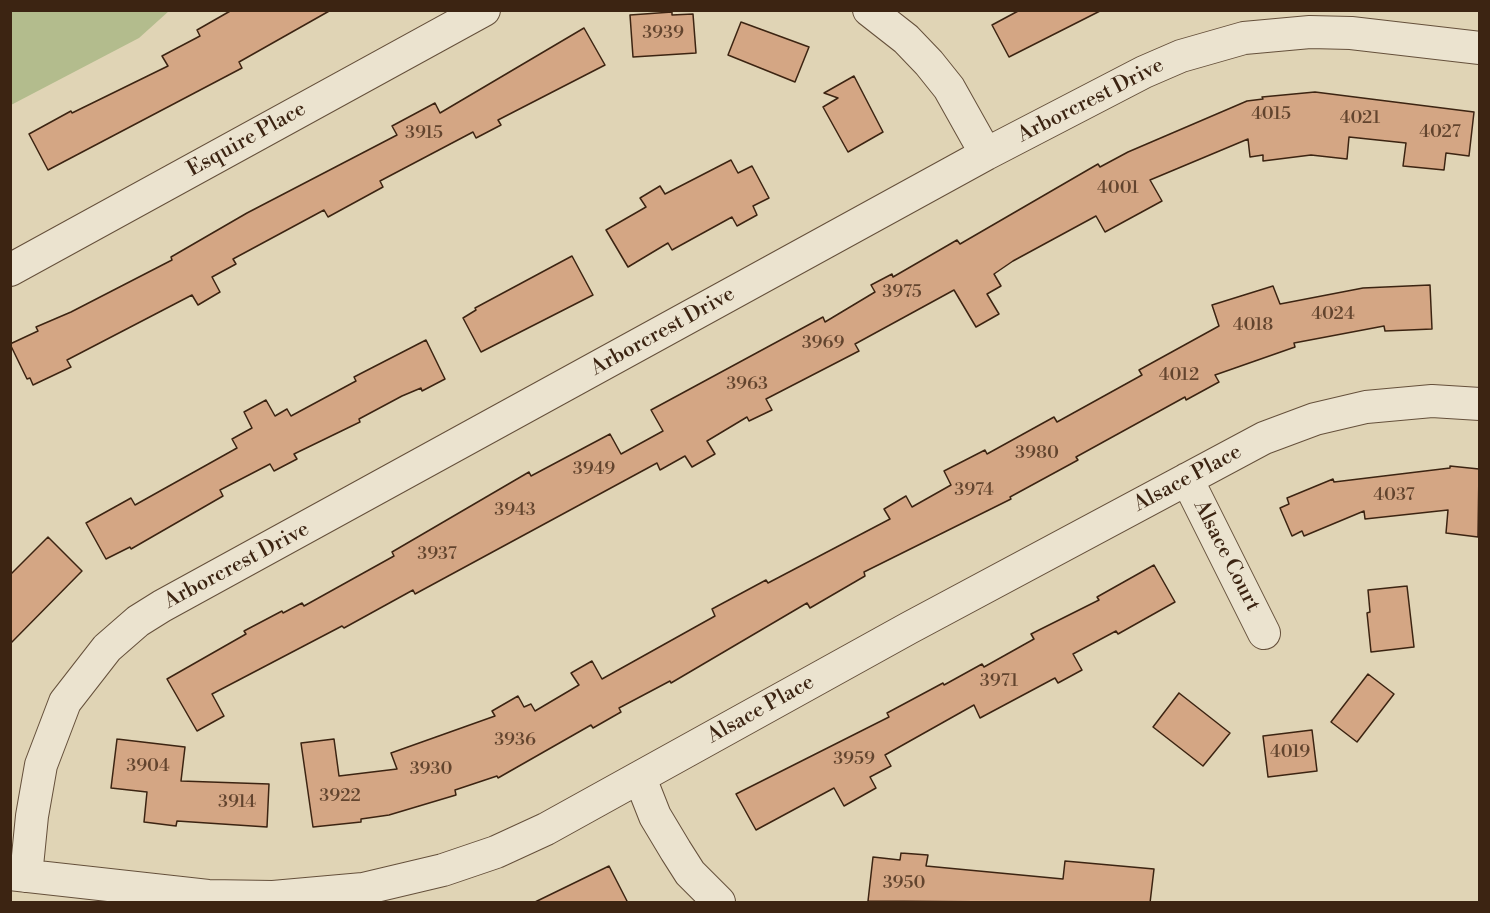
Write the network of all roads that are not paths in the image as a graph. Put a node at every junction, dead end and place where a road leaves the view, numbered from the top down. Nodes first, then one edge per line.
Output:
1 (484, 10) edge
2 (869, 10) edge
3 (1479, 48) edge
4 (986, 154) junction
5 (10, 270) edge
6 (1479, 404) edge
7 (1187, 480) junction
8 (1264, 633) dead end
9 (640, 778) junction
10 (18, 875) edge
11 (719, 903) edge

1 - 5 street, Esquire Place
2 - 4 street
3 - 4 street, Arborcrest Drive
4 - 10 street, Arborcrest Drive
6 - 7 street, Alsace Place
7 - 8 street, Alsace Court
7 - 9 street, Alsace Place
9 - 10 street, Alsace Place
9 - 11 street

